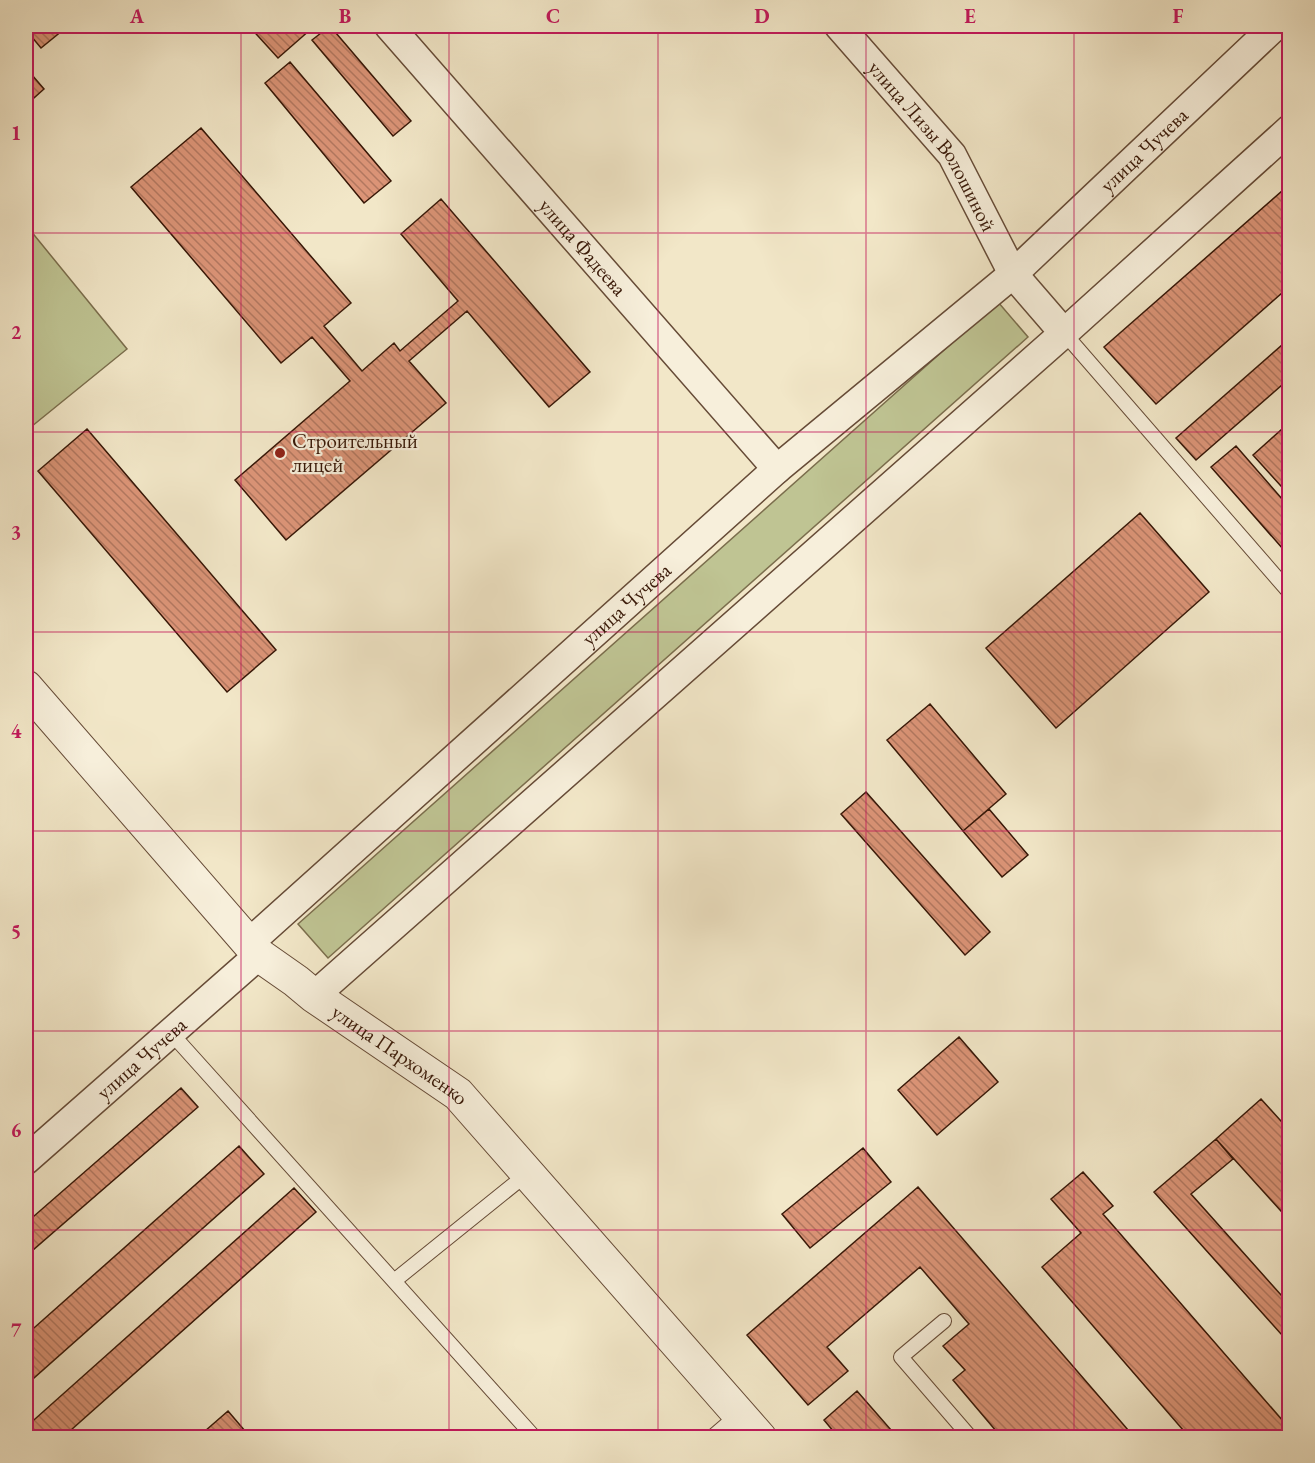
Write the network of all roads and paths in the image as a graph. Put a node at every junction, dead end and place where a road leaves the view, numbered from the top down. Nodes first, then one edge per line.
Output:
1 (389, 26) edge
2 (839, 26) edge
3 (1268, 28) edge
4 (1290, 129) edge
5 (1013, 274) junction
6 (1064, 333) junction
7 (777, 469) junction
8 (1290, 592) edge
9 (26, 687) edge
10 (254, 949) junction
11 (314, 996) junction
12 (171, 1033) junction
13 (26, 1160) edge
14 (528, 1173) junction
15 (394, 1281) junction
16 (944, 1321) dead end
17 (749, 1426) edge
18 (535, 1437) edge
19 (711, 1437) edge
20 (971, 1437) edge

1 - 7 street, улица Фадеева
2 - 5 street, улица Лизы Волошиной
3 - 5 street, улица Чучева
4 - 6 street
5 - 6 street
5 - 7 street, улица Чучева
6 - 8 lane
6 - 11 street
7 - 10 street, улица Чучева
9 - 10 street, улица Пархоменко
10 - 11 street, улица Пархоменко
10 - 12 street, улица Чучева
11 - 14 street, улица Пархоменко
12 - 13 street, улица Чучева
12 - 15 lane
14 - 15 lane
14 - 17 street, улица Пархоменко
15 - 18 lane
16 - 20 lane
17 - 19 lane

